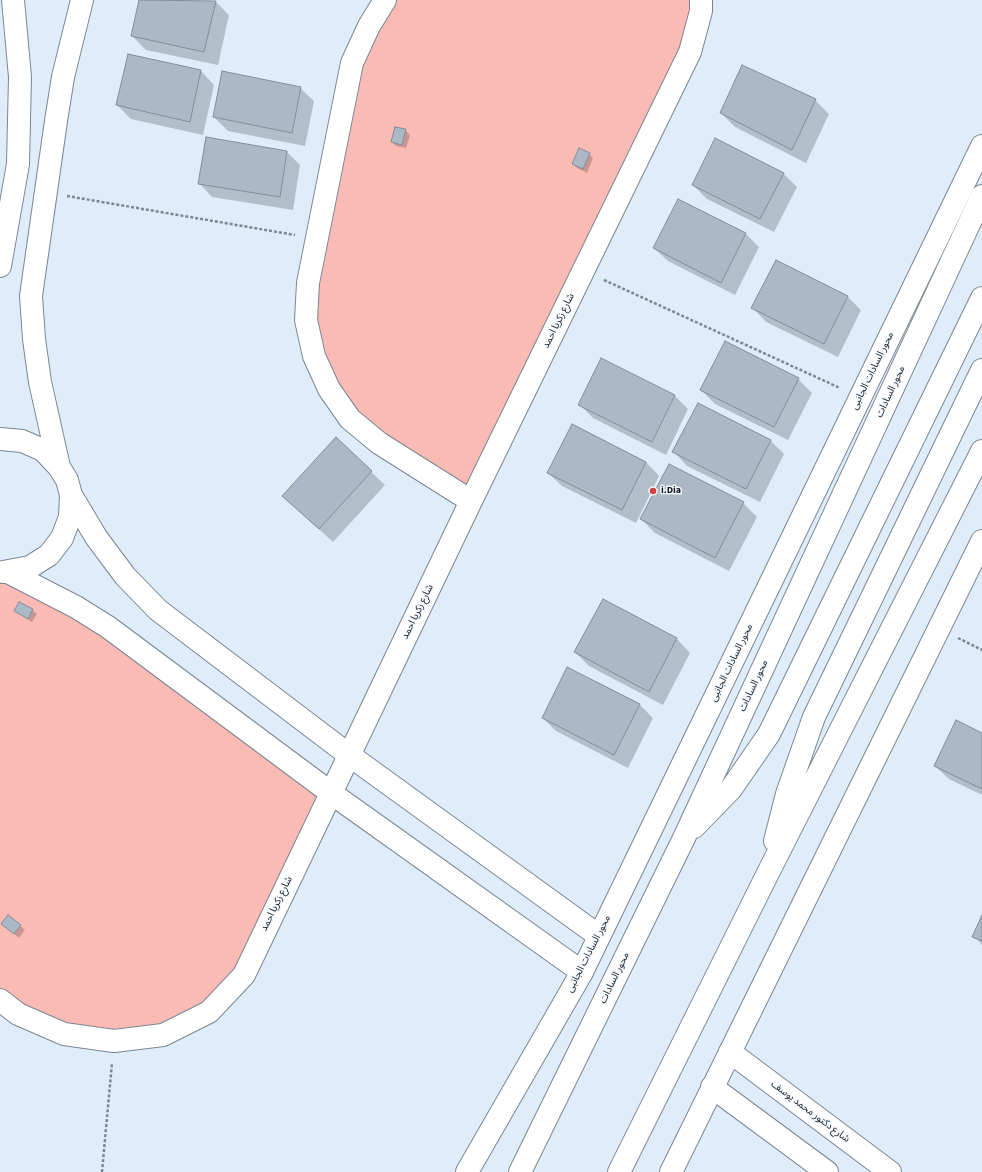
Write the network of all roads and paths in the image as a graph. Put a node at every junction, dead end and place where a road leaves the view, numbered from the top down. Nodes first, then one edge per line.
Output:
1 (13, 0) edge
2 (82, 0) edge
3 (385, 0) edge
4 (701, 0) edge
5 (982, 146) edge
6 (46, 192) junction
7 (982, 196) edge
8 (317, 238) junction
9 (0, 266) edge
10 (584, 270) junction
11 (982, 298) edge
12 (982, 370) edge
13 (861, 397) junction
14 (0, 439) edge
15 (982, 451) edge
16 (59, 466) junction
17 (71, 495) junction
18 (471, 501) junction
19 (982, 541) edge
20 (4, 572) edge
21 (349, 755) junction
22 (331, 793) junction
23 (684, 838) junction
24 (768, 873) junction
25 (599, 936) junction
26 (582, 972) junction
27 (0, 1000) edge
28 (114, 1041) junction
29 (730, 1052) junction
30 (712, 1087) junction
31 (102, 1172) edge
32 (467, 1172) edge
33 (520, 1172) edge
34 (619, 1172) edge
35 (671, 1172) edge
36 (827, 1172) edge
37 (890, 1172) edge

1 - 9 street
2 - 6 street
3 - 8 street
4 - 10 street, شارع زكريا احمد
5 - 13 street, محور السادات الجانبى
6 - 8 path
6 - 16 street
7 - 23 street, محور السادات
8 - 18 street
10 - 13 path
10 - 18 street, شارع زكريا احمد
11 - 23 street
12 - 24 street
13 - 25 street, محور السادات الجانبى
14 - 16 street
15 - 24 street
16 - 17 street
17 - 20 street
17 - 21 street
18 - 21 street, شارع زكريا احمد
19 - 29 street
20 - 22 street
21 - 22 street, شارع زكريا احمد
21 - 25 street
22 - 26 street
22 - 28 street, شارع زكريا احمد
23 - 33 street, محور السادات
24 - 34 street
25 - 26 street, محور السادات الجانبى
26 - 32 street, محور السادات الجانبى
27 - 28 street, شارع زكريا احمد
28 - 31 path
29 - 30 street
29 - 37 street, شارع دكتور محمد يوسف
30 - 35 street
30 - 36 street

